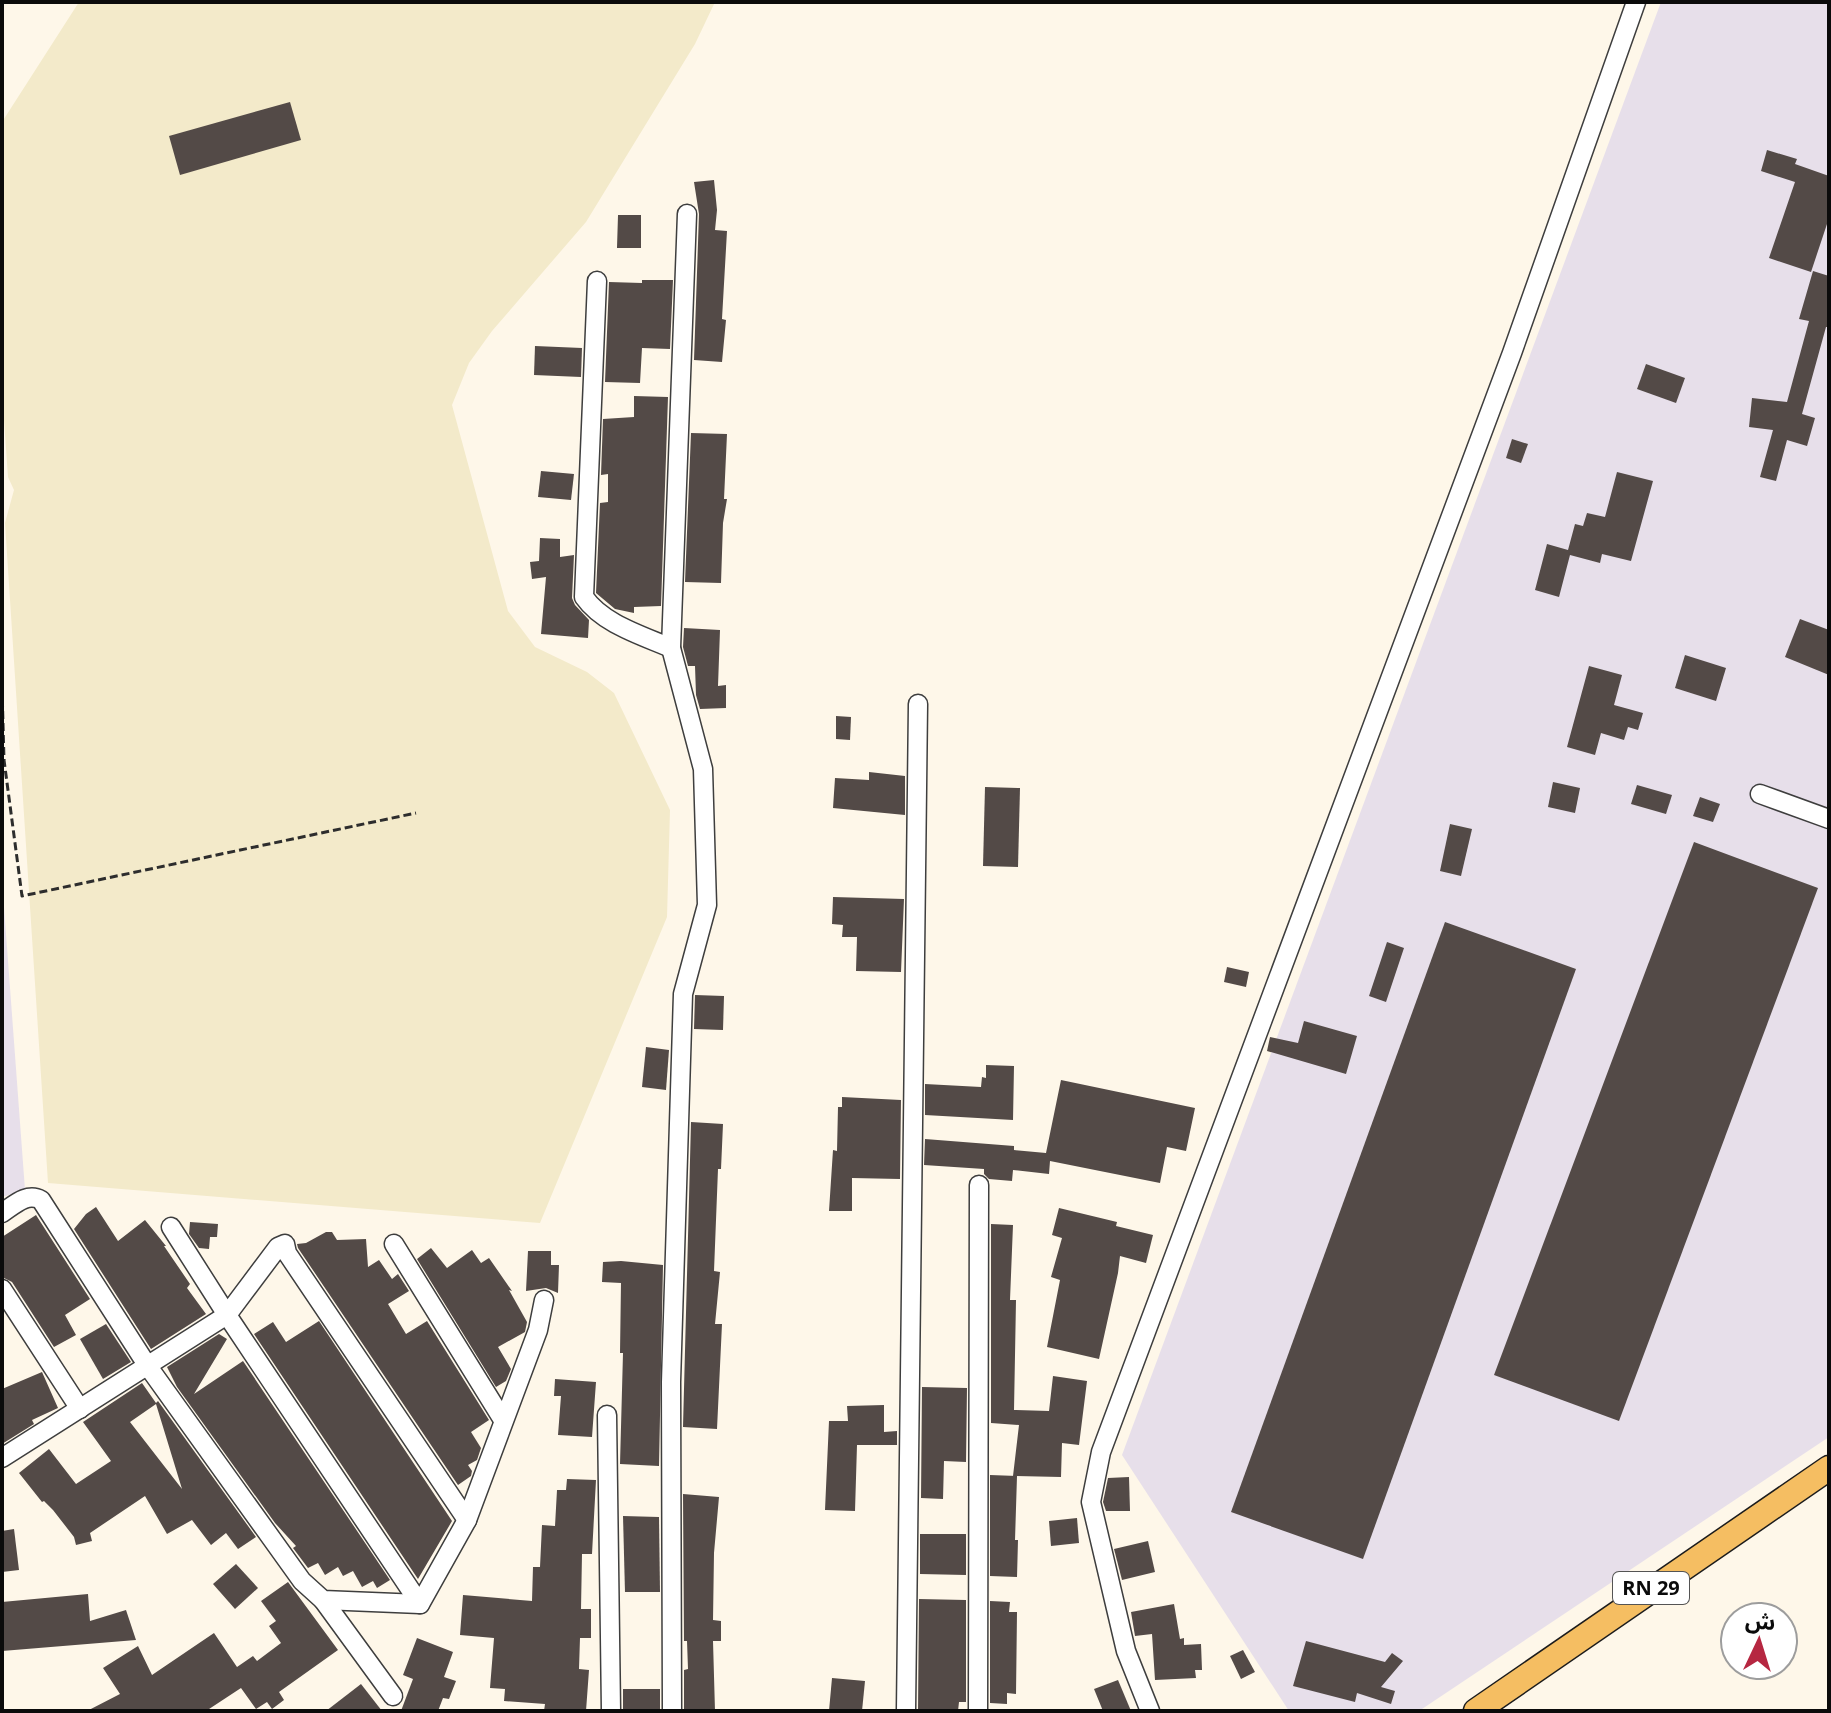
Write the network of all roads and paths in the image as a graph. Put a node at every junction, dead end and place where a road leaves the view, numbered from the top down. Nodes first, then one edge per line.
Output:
1 (1636, 2) edge
2 (687, 214) dead end
3 (597, 281) dead end
4 (671, 648) junction
5 (2, 687) edge
6 (918, 704) dead end
7 (1760, 794) dead end
8 (416, 813) dead end
9 (1829, 819) edge
10 (979, 1185) dead end
11 (2, 1213) edge
12 (171, 1227) dead end
13 (394, 1244) dead end
14 (2, 1289) edge
15 (544, 1300) dead end
16 (227, 1315) junction
17 (147, 1365) junction
18 (80, 1409) junction
19 (607, 1415) dead end
20 (503, 1420) junction
21 (2, 1458) edge
22 (1829, 1468) edge
23 (467, 1520) junction
24 (323, 1600) junction
25 (420, 1604) junction
26 (393, 1696) dead end
27 (611, 1711) edge
28 (672, 1711) edge
29 (906, 1711) edge
30 (978, 1711) edge
31 (1150, 1711) edge
32 (1476, 1711) edge

1 - 31 street
2 - 4 street
3 - 4 street
4 - 28 street
5 - 8 path
6 - 29 street
7 - 9 street
10 - 30 street
11 - 17 street
12 - 16 street
13 - 20 street
14 - 18 street
15 - 20 street
16 - 17 street
16 - 23 street
16 - 25 street
17 - 18 street
17 - 24 street
18 - 21 street
19 - 27 street
20 - 23 street
22 - 32 main road, RN 29
23 - 25 street
24 - 25 street
24 - 26 street

